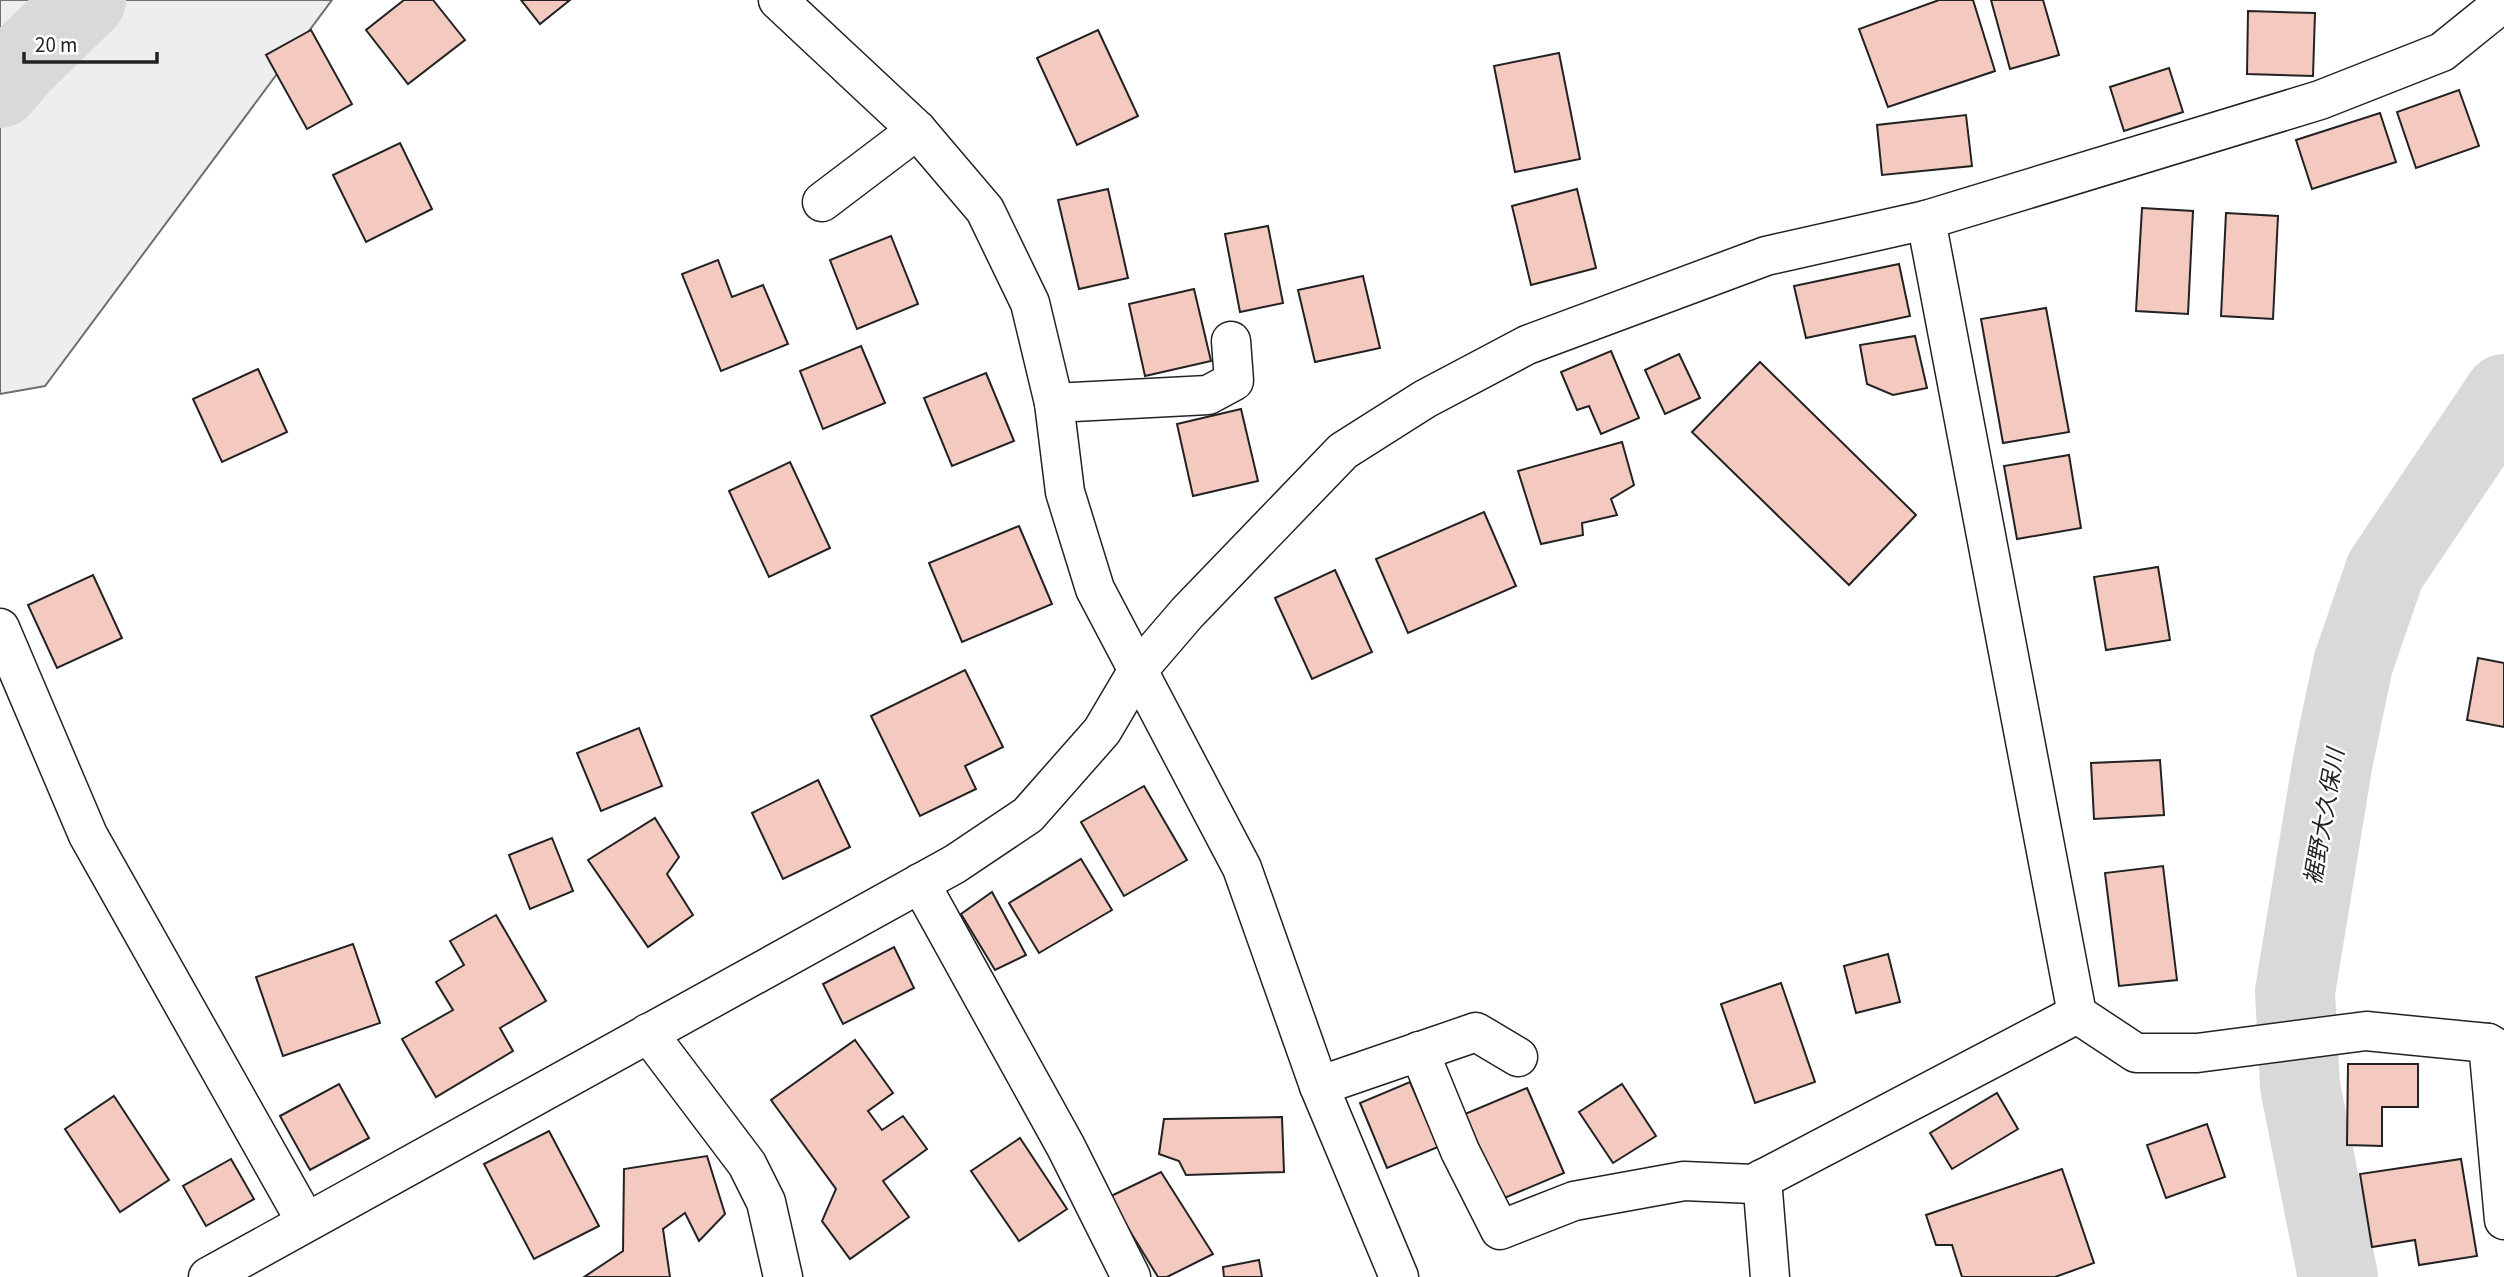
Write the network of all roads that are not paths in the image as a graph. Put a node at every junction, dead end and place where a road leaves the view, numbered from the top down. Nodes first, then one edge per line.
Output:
1 (778, 0) edge
2 (2504, 2) edge
3 (917, 130) junction
4 (822, 202) dead end
5 (1926, 220) junction
6 (1231, 341) dead end
7 (1054, 402) junction
8 (0, 628) edge
9 (1138, 670) junction
10 (920, 883) junction
11 (2077, 1014) junction
12 (648, 1033) junction
13 (2496, 1048) edge
14 (1419, 1051) junction
15 (1518, 1057) dead end
16 (1319, 1086) junction
17 (1762, 1179) junction
18 (2504, 1220) edge
19 (306, 1222) junction
20 (208, 1277) edge
21 (783, 1277) edge
22 (1130, 1277) edge
23 (1399, 1277) edge
24 (1770, 1277) edge

1 - 3 street
2 - 5 street
3 - 4 street
3 - 7 street
5 - 9 street
5 - 11 street
6 - 7 street
7 - 9 street
8 - 19 street
9 - 10 street
9 - 16 street
10 - 12 street
10 - 22 street
11 - 13 street
11 - 17 street
12 - 19 street
12 - 21 street
13 - 18 street
14 - 15 street
14 - 16 street
14 - 17 street
16 - 23 street
17 - 24 street
19 - 20 street

